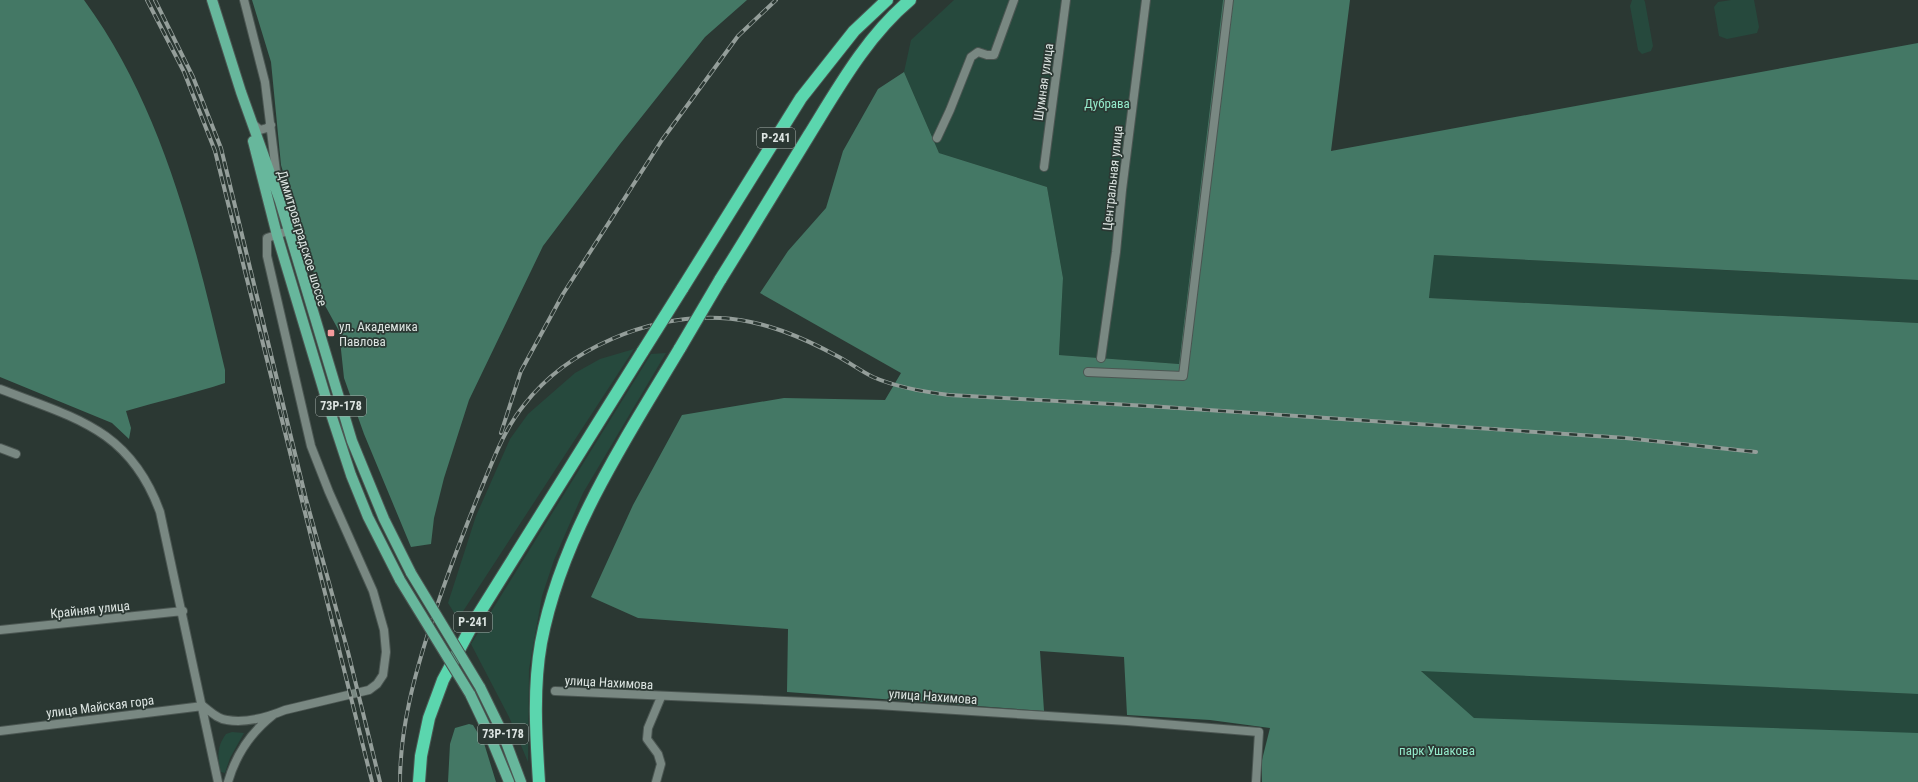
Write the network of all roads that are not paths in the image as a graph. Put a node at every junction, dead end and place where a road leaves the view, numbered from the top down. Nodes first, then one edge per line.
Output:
1 (212, 0) edge
2 (244, 0) edge
3 (887, 0) edge
4 (910, 0) edge
5 (1014, 0) edge
6 (1066, 0) edge
7 (1146, 0) edge
8 (1229, 0) edge
9 (241, 92) junction
10 (252, 122) junction
11 (271, 125) junction
12 (937, 138) dead end
13 (1044, 167) dead end
14 (280, 201) junction
15 (288, 231) junction
16 (278, 235) junction
17 (1101, 358) dead end
18 (1088, 372) dead end
19 (0, 389) edge
20 (0, 448) edge
21 (16, 454) dead end
22 (183, 611) junction
23 (0, 630) edge
24 (555, 691) dead end
25 (661, 697) junction
26 (203, 706) junction
27 (274, 715) junction
28 (0, 731) edge
29 (218, 782) edge
30 (228, 782) edge
31 (419, 782) edge
32 (509, 782) edge
33 (521, 782) edge
34 (539, 782) edge
35 (656, 782) edge
36 (1256, 782) edge

1 - 9 main road, Димитровградское шоссе
2 - 11 street
3 - 31 highway, Р-241, bridge
4 - 34 highway, Р-241, bridge
5 - 12 street
6 - 13 street, Шумная улица
7 - 17 street, Центральная улица
8 - 18 street
9 - 10 main road, Димитровградское шоссе / 73Р-178
9 - 16 main road, Димитровградское шоссе / 73Р-178
10 - 11 street
10 - 14 main road, Димитровградское шоссе / 73Р-178
11 - 14 street
14 - 15 main road, Димитровградское шоссе / 73Р-178
15 - 16 street
15 - 33 main road, Димитровградское шоссе / 73Р-178, bridge
16 - 27 street
16 - 32 main road, Димитровградское шоссе / 73Р-178, bridge
19 - 22 street
20 - 21 street
22 - 23 street, Крайняя улица
22 - 26 street
24 - 25 street, улица Нахимова
25 - 35 street
25 - 36 street, улица Нахимова
26 - 27 street
26 - 28 street, улица Майская гора
26 - 29 street
27 - 30 street

